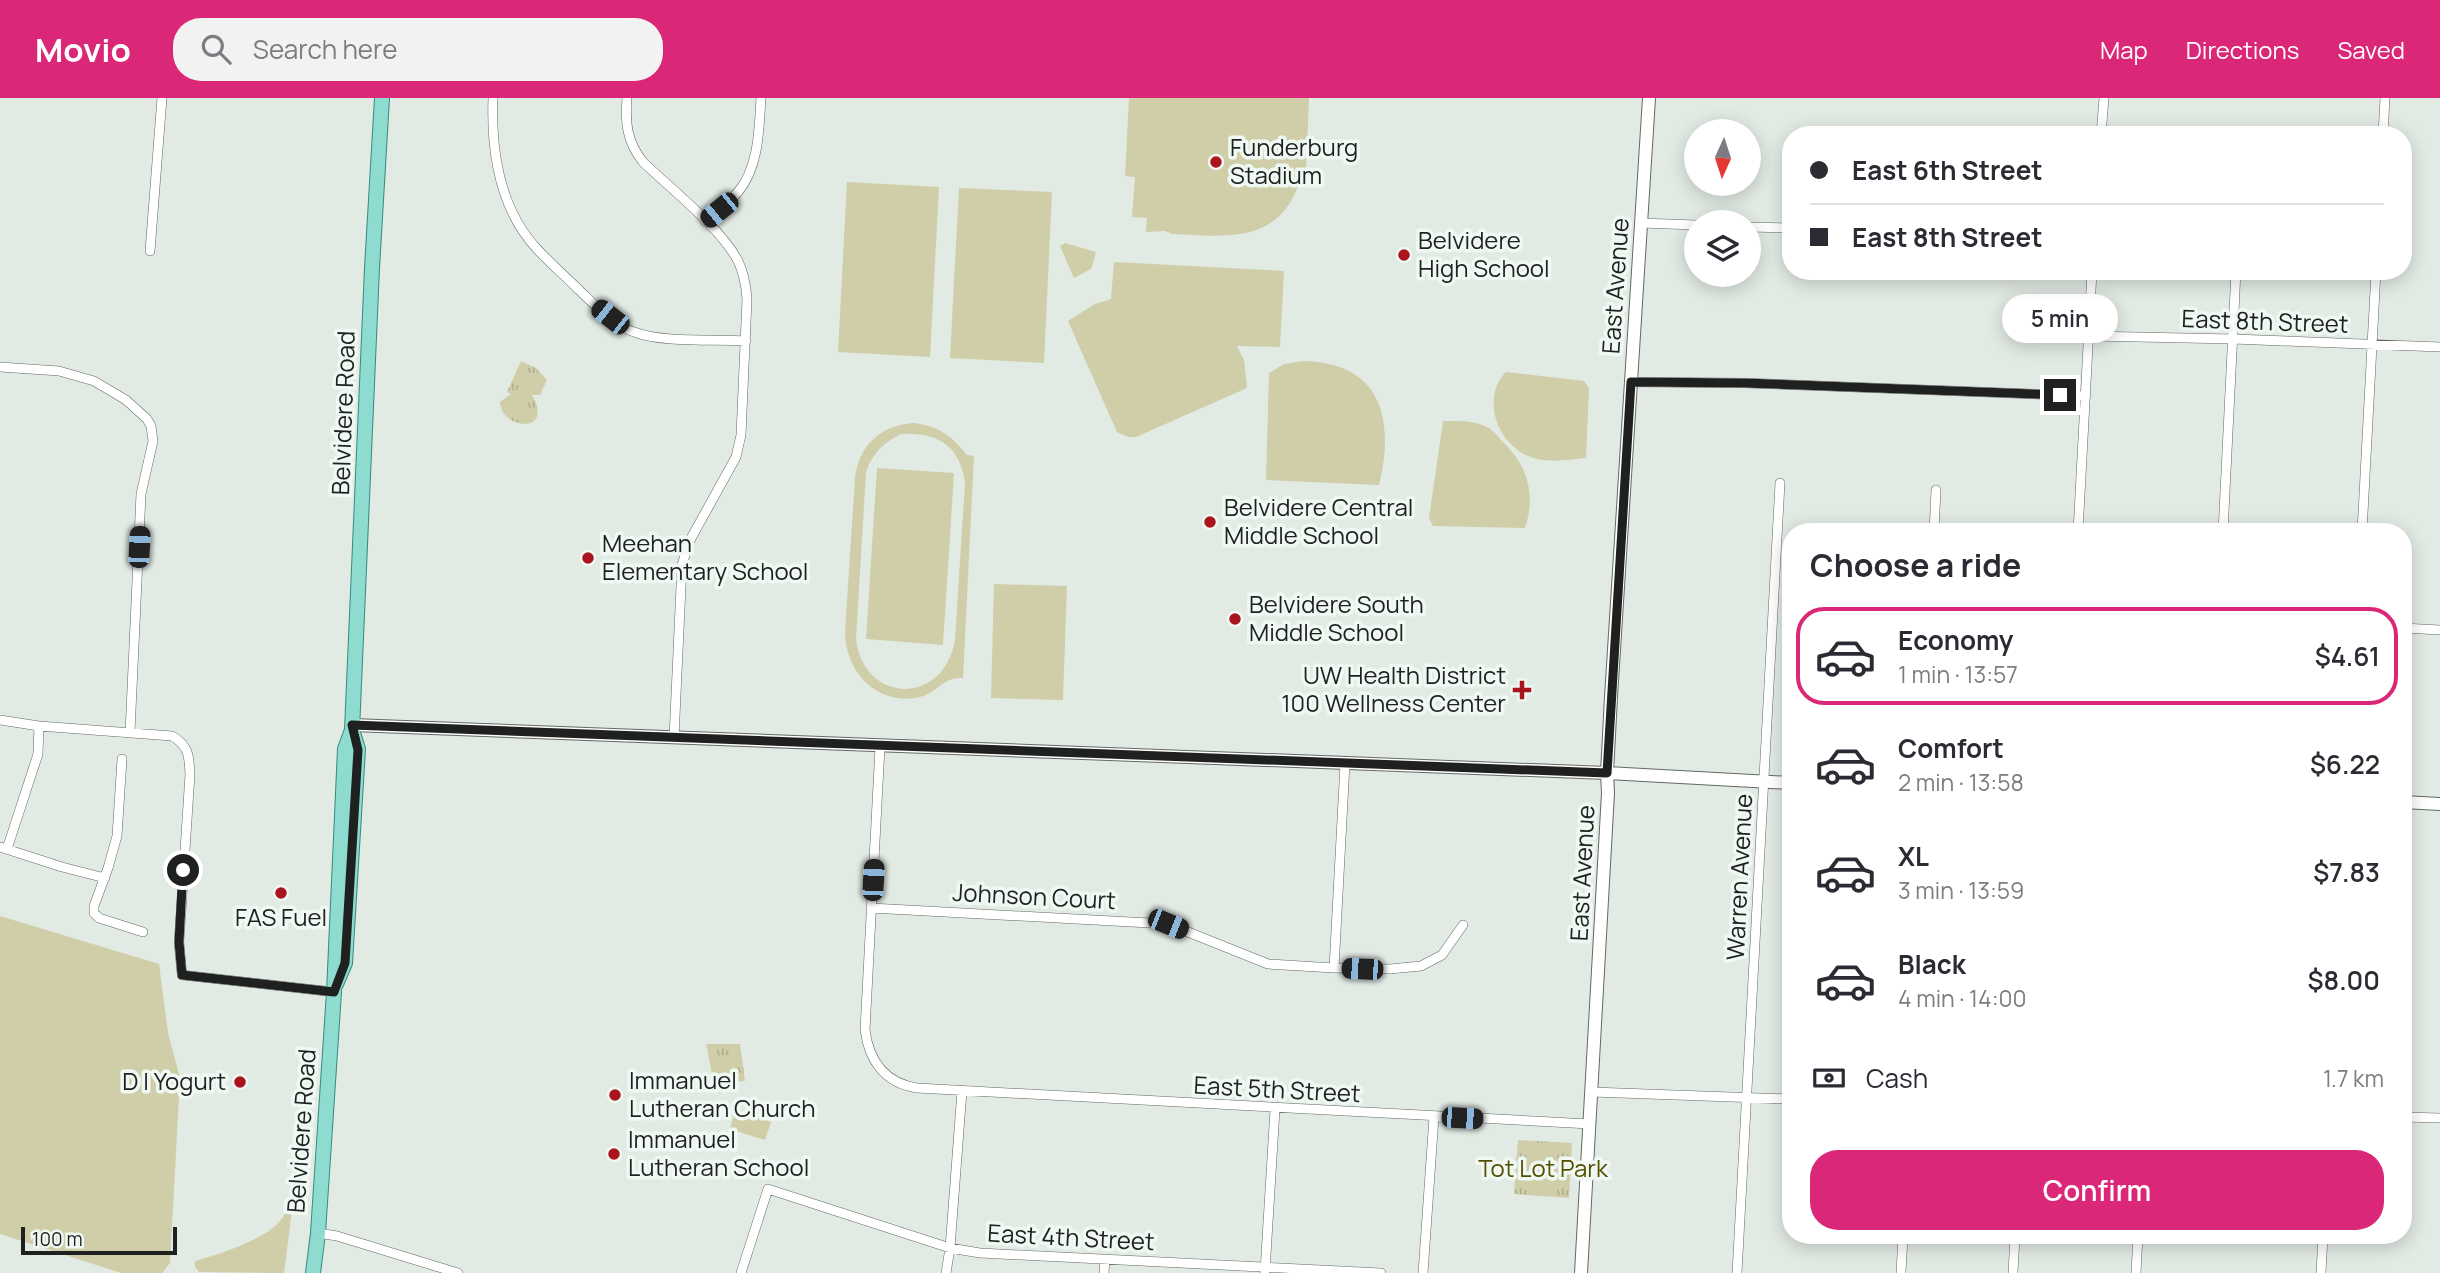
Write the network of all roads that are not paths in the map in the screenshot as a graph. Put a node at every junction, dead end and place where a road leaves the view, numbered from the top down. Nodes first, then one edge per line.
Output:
1 (162, 98) edge
2 (382, 98) edge
3 (493, 98) edge
4 (626, 98) edge
5 (761, 98) edge
6 (1649, 98) edge
7 (2104, 98) edge
8 (2385, 98) edge
9 (2102, 126) edge
10 (2383, 126) edge
11 (705, 221) junction
12 (1641, 223) junction
13 (1684, 225) edge
14 (1761, 227) edge
15 (1782, 228) edge
16 (150, 251) dead end
17 (2092, 280) edge
18 (2236, 280) edge
19 (2376, 280) edge
20 (2089, 336) junction
21 (2233, 338) junction
22 (746, 341) junction
23 (2372, 345) junction
24 (2440, 347) edge
25 (0, 367) edge
26 (1631, 382) junction
27 (2087, 396) junction
28 (1780, 482) dead end
29 (1937, 490) dead end
30 (1935, 523) edge
31 (2079, 523) edge
32 (2223, 523) edge
33 (2362, 523) edge
34 (2412, 628) edge
35 (2440, 630) edge
36 (0, 720) edge
37 (40, 726) junction
38 (352, 728) junction
39 (130, 732) junction
40 (674, 737) junction
41 (880, 747) junction
42 (122, 759) dead end
43 (1345, 764) junction
44 (1607, 773) junction
45 (1765, 782) junction
46 (1782, 783) edge
47 (2412, 802) edge
48 (2440, 804) edge
49 (4, 848) edge
50 (105, 878) junction
51 (871, 908) junction
52 (1463, 925) dead end
53 (142, 932) dead end
54 (1334, 968) junction
55 (334, 992) junction
56 (962, 1091) junction
57 (1592, 1092) junction
58 (1746, 1097) junction
59 (1782, 1099) edge
60 (1275, 1109) junction
61 (2412, 1116) edge
62 (1434, 1117) junction
63 (2440, 1118) edge
64 (1590, 1124) junction
65 (318, 1233) junction
66 (1903, 1244) edge
67 (2015, 1244) edge
68 (2138, 1244) edge
69 (2323, 1244) edge
70 (950, 1248) junction
71 (1105, 1260) junction
72 (1265, 1270) edge
73 (313, 1273) edge
74 (458, 1273) edge
75 (741, 1273) edge
76 (946, 1273) edge
77 (1104, 1273) edge
78 (1381, 1273) edge
79 (1423, 1273) edge
80 (1581, 1273) edge
81 (1737, 1273) edge
82 (1901, 1273) edge
83 (2013, 1273) edge
84 (2136, 1273) edge
85 (2321, 1273) edge

1 - 16 street
2 - 38 main road, Belvidere Road
3 - 22 street
4 - 11 street
5 - 11 street
6 - 12 street, East Avenue
7 - 9 street
8 - 10 street
11 - 22 street
12 - 13 street
12 - 26 street, East Avenue
14 - 15 street
17 - 20 street
18 - 21 street
19 - 23 street
20 - 21 street, East 8th Street
20 - 27 street
21 - 23 street, East 8th Street
21 - 32 street
22 - 40 street
23 - 24 street, East 8th Street
23 - 33 street
25 - 39 street
26 - 27 street
26 - 44 street, East Avenue
27 - 31 street
28 - 45 street, Warren Avenue
29 - 30 street
34 - 35 street
36 - 37 street
37 - 39 street
37 - 49 street
38 - 40 street
38 - 55 main road, Belvidere Road
39 - 55 street
40 - 41 street
41 - 43 street
41 - 51 street, East 5th Street
42 - 50 street
43 - 44 street
43 - 54 street
44 - 45 street
44 - 57 street, East Avenue
45 - 46 street
45 - 58 street, Warren Avenue
47 - 48 street
49 - 50 street
50 - 53 street
51 - 54 street, Johnson Court
51 - 56 street, East 5th Street
52 - 54 street, Johnson Court
55 - 65 main road, Belvidere Road
56 - 60 street, East 5th Street
56 - 70 street
57 - 58 street
57 - 64 street, East Avenue
58 - 59 street
58 - 81 street, Warren Avenue
60 - 62 street, East 5th Street
60 - 72 street
61 - 63 street
62 - 64 street, East 5th Street
62 - 79 street
64 - 80 street, East Avenue
65 - 73 main road, Belvidere Road
65 - 74 street
66 - 82 street
67 - 83 street
68 - 84 street
69 - 85 street
70 - 71 street, East 4th Street
70 - 75 street, East 4th Street
70 - 76 street
71 - 72 street, East 4th Street
71 - 77 street
72 - 78 street, East 4th Street

